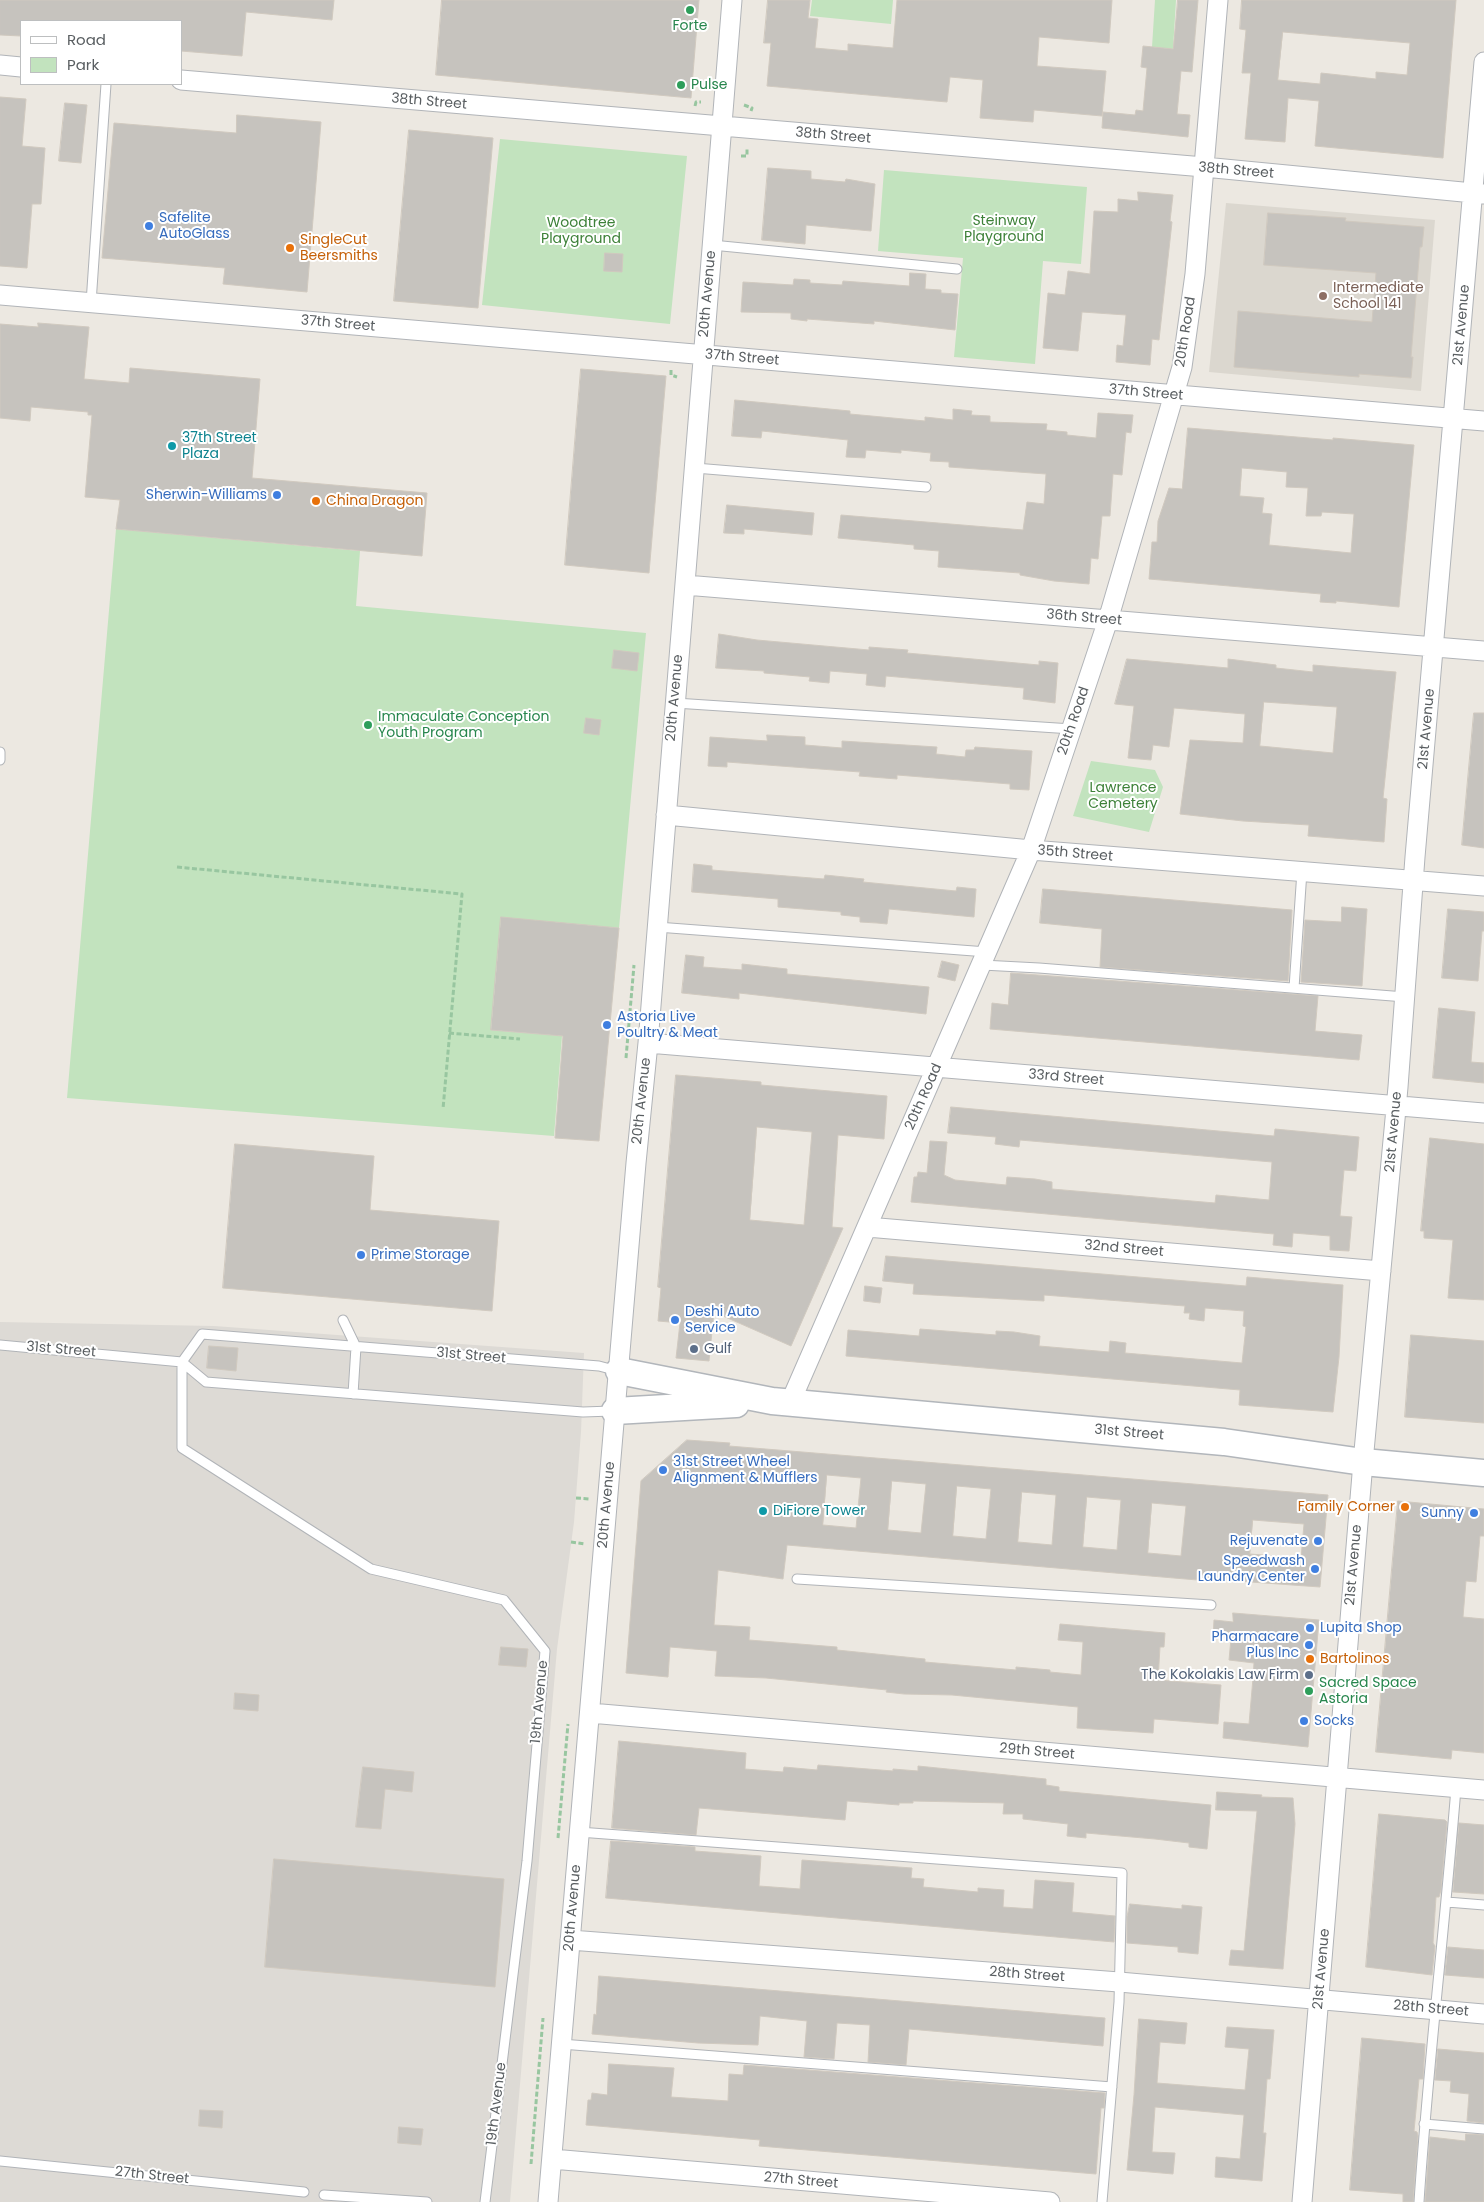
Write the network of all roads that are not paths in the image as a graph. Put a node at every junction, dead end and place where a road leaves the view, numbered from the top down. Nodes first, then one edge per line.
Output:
1 (732, 0) edge
2 (1218, 0) edge
3 (1484, 62) edge
4 (0, 65) edge
5 (20, 67) edge
6 (182, 80) edge
7 (106, 85) edge
8 (721, 127) junction
9 (1204, 168) junction
10 (1478, 194) edge
11 (712, 245) junction
12 (957, 269) dead end
13 (0, 295) edge
14 (91, 303) junction
15 (703, 355) junction
16 (1172, 396) junction
17 (1454, 419) junction
18 (1484, 421) edge
19 (695, 468) junction
20 (926, 487) dead end
21 (685, 585) junction
22 (1108, 620) junction
23 (1434, 647) junction
24 (1484, 651) edge
25 (675, 703) junction
26 (1072, 729) junction
27 (0, 752) edge
28 (0, 760) edge
29 (666, 815) junction
30 (1031, 850) junction
31 (1302, 871) junction
32 (1414, 881) junction
33 (1484, 886) edge
34 (656, 927) junction
35 (984, 959) junction
36 (1294, 988) junction
37 (1405, 997) junction
38 (648, 1043) junction
39 (937, 1067) junction
40 (1396, 1106) junction
41 (1484, 1113) edge
42 (867, 1226) junction
43 (1381, 1271) junction
44 (343, 1320) dead end
45 (0, 1344) edge
46 (356, 1347) junction
47 (182, 1362) junction
48 (619, 1371) junction
49 (353, 1394) junction
50 (781, 1402) junction
51 (615, 1411) junction
52 (1363, 1462) junction
53 (1484, 1473) edge
54 (797, 1579) dead end
55 (1211, 1605) dead end
56 (590, 1713) junction
57 (1337, 1777) junction
58 (1456, 1788) junction
59 (1484, 1790) edge
60 (579, 1832) junction
61 (1447, 1902) junction
62 (1484, 1905) edge
63 (570, 1940) junction
64 (1119, 1982) junction
65 (1319, 1999) junction
66 (1434, 2009) junction
67 (1484, 2014) edge
68 (561, 2044) junction
69 (1112, 2087) junction
70 (1424, 2124) junction
71 (1484, 2128) edge
72 (552, 2159) junction
73 (0, 2161) edge
74 (304, 2192) dead end
75 (324, 2194) dead end
76 (427, 2202) edge
77 (485, 2202) edge
78 (548, 2202) edge
79 (1050, 2202) edge
80 (1102, 2202) edge
81 (1302, 2202) edge
82 (1419, 2202) edge

1 - 8 street, 20th Avenue
2 - 9 street, 20th Road
3 - 10 street, 21st Avenue
4 - 5 street
6 - 8 street, 38th Street
7 - 14 lane
8 - 9 street, 38th Street
8 - 11 street, 20th Avenue
9 - 10 street, 38th Street
9 - 16 street, 20th Road
10 - 17 street, 21st Avenue
11 - 12 lane
11 - 15 street, 20th Avenue
13 - 14 street, 37th Street
14 - 15 street, 37th Street
15 - 16 street, 37th Street
15 - 19 street, 20th Avenue
16 - 17 street, 37th Street
16 - 22 street, 20th Road
17 - 18 street, 37th Street
17 - 23 street, 21st Avenue
19 - 20 lane
19 - 21 street, 20th Avenue
21 - 22 street, 36th Street
21 - 25 street, 20th Avenue
22 - 23 street, 36th Street
22 - 26 street, 20th Road
23 - 24 street, 36th Street
23 - 32 street, 21st Avenue
25 - 26 lane
25 - 29 street, 20th Avenue
26 - 30 street, 20th Road
27 - 28 lane
29 - 30 street, 35th Street
29 - 34 street, 20th Avenue
30 - 31 street, 35th Street
30 - 35 street, 20th Road
31 - 32 street, 35th Street
31 - 36 lane
32 - 33 street, 35th Street
32 - 37 street, 21st Avenue
34 - 35 lane
34 - 38 street, 20th Avenue
35 - 36 lane
35 - 39 street, 20th Road
36 - 37 lane
37 - 40 street, 21st Avenue
38 - 39 street, 33rd Street
38 - 48 street, 20th Avenue
39 - 40 street, 33rd Street
39 - 42 street, 20th Road
40 - 41 street, 33rd Street
40 - 43 street, 21st Avenue
42 - 43 street, 32nd Street
42 - 50 street, 20th Road
43 - 52 street, 21st Avenue
44 - 46 lane
45 - 47 lane, 31st Street
46 - 47 lane, 31st Street
46 - 48 lane, 31st Street
46 - 49 lane
47 - 49 lane, 31st Street
47 - 77 lane, 19th Avenue
48 - 50 street, 31st Street
48 - 51 street, 20th Avenue
49 - 51 lane, 31st Street
50 - 51 street, 31st Street
50 - 52 street, 31st Street
51 - 56 street, 20th Avenue
52 - 53 street, 31st Street
52 - 57 street, 21st Avenue
54 - 55 lane
56 - 57 street, 29th Street
56 - 60 street, 20th Avenue
57 - 58 street, 29th Street
57 - 65 street, 21st Avenue
58 - 59 street, 29th Street
58 - 61 lane
60 - 63 street, 20th Avenue
60 - 64 lane
61 - 62 lane
61 - 66 lane
63 - 64 street, 28th Street
63 - 68 street, 20th Avenue
64 - 65 street, 28th Street
64 - 69 lane
65 - 66 street, 28th Street
65 - 81 street, 21st Avenue
66 - 67 street, 28th Street
66 - 70 lane
68 - 69 lane
68 - 72 street, 20th Avenue
69 - 80 lane
70 - 71 lane
70 - 82 lane
72 - 78 street, 20th Avenue
72 - 79 street, 27th Street
73 - 74 lane, 27th Street
75 - 76 lane

